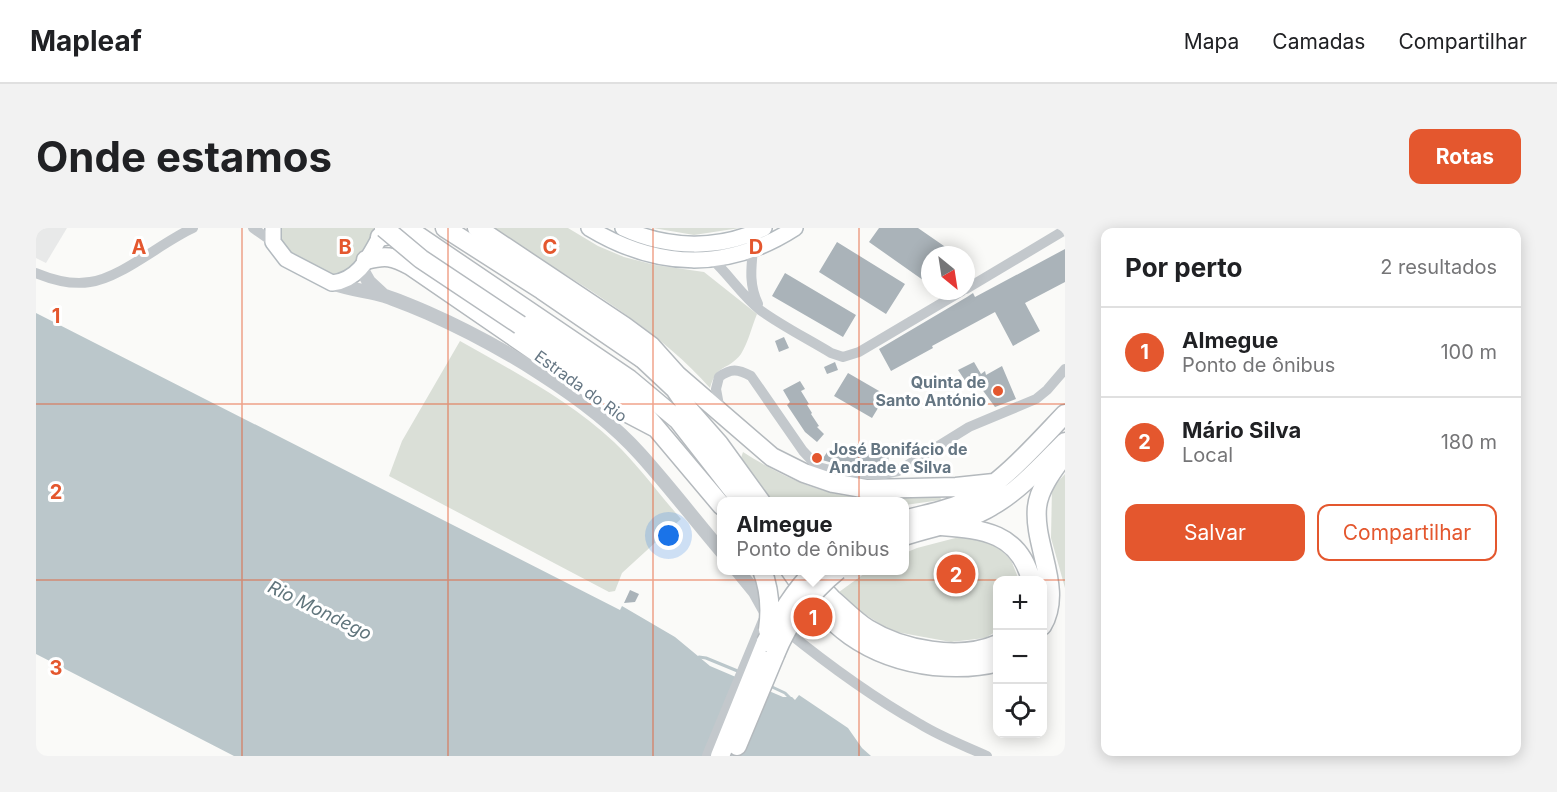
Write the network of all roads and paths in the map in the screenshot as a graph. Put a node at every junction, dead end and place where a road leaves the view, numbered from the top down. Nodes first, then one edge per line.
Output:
1 (193, 228) edge
2 (253, 228) edge
3 (425, 228) edge
4 (445, 228) edge
5 (477, 228) edge
6 (589, 228) edge
7 (623, 228) edge
8 (764, 228) edge
9 (795, 228) edge
10 (1065, 230) edge
11 (383, 231) edge
12 (273, 235) edge
13 (753, 249) junction
14 (712, 259) junction
15 (363, 264) junction
16 (36, 273) edge
17 (333, 283) junction
18 (975, 284) edge
19 (384, 296) junction
20 (947, 300) edge
21 (760, 310) junction
22 (643, 359) junction
23 (1065, 369) edge
24 (677, 375) junction
25 (631, 398) junction
26 (690, 411) junction
27 (720, 412) junction
28 (1065, 414) edge
29 (656, 428) junction
30 (1065, 442) edge
31 (686, 447) junction
32 (1065, 454) edge
33 (994, 483) junction
34 (738, 497) edge
35 (758, 497) edge
36 (717, 498) edge
37 (936, 526) junction
38 (909, 527) edge
39 (717, 546) edge
40 (741, 575) edge
41 (764, 575) edge
42 (794, 575) edge
43 (810, 575) edge
44 (811, 575) edge
45 (833, 575) edge
46 (1030, 576) edge
47 (1046, 576) edge
48 (1047, 580) edge
49 (1047, 615) edge
50 (768, 616) junction
51 (761, 642) junction
52 (993, 646) edge
53 (993, 663) edge
54 (709, 756) edge
55 (720, 756) edge
56 (733, 756) edge
57 (987, 756) edge

1 - 16 street
2 - 12 street
3 - 26 main road
4 - 22 main road
5 - 24 main road
6 - 14 main road
7 - 8 main road
9 - 13 main road
10 - 18 street
11 - 15 main road
11 - 25 main road, bridge
11 - 31 main road
12 - 17 main road
13 - 14 main road
13 - 21 street
14 - 21 street
15 - 17 main road
15 - 19 street, Estrada do Rio
15 - 29 main road
17 - 19 street, Estrada do Rio
19 - 39 street, Estrada do Rio
20 - 21 street
22 - 24 main road
22 - 26 main road
23 - 27 street
24 - 27 main road
25 - 29 main road
25 - 31 main road
26 - 35 main road
27 - 33 main road
28 - 33 main road
29 - 31 main road
30 - 37 main road
31 - 34 main road
31 - 36 main road
32 - 47 main road
33 - 38 main road
37 - 38 main road
37 - 46 main road
40 - 50 street
41 - 51 main road, bridge
42 - 53 main road
43 - 52 main road
44 - 51 main road, bridge
45 - 56 main road, bridge
48 - 49 main road
50 - 51 street
50 - 57 street
51 - 54 street
51 - 55 main road

